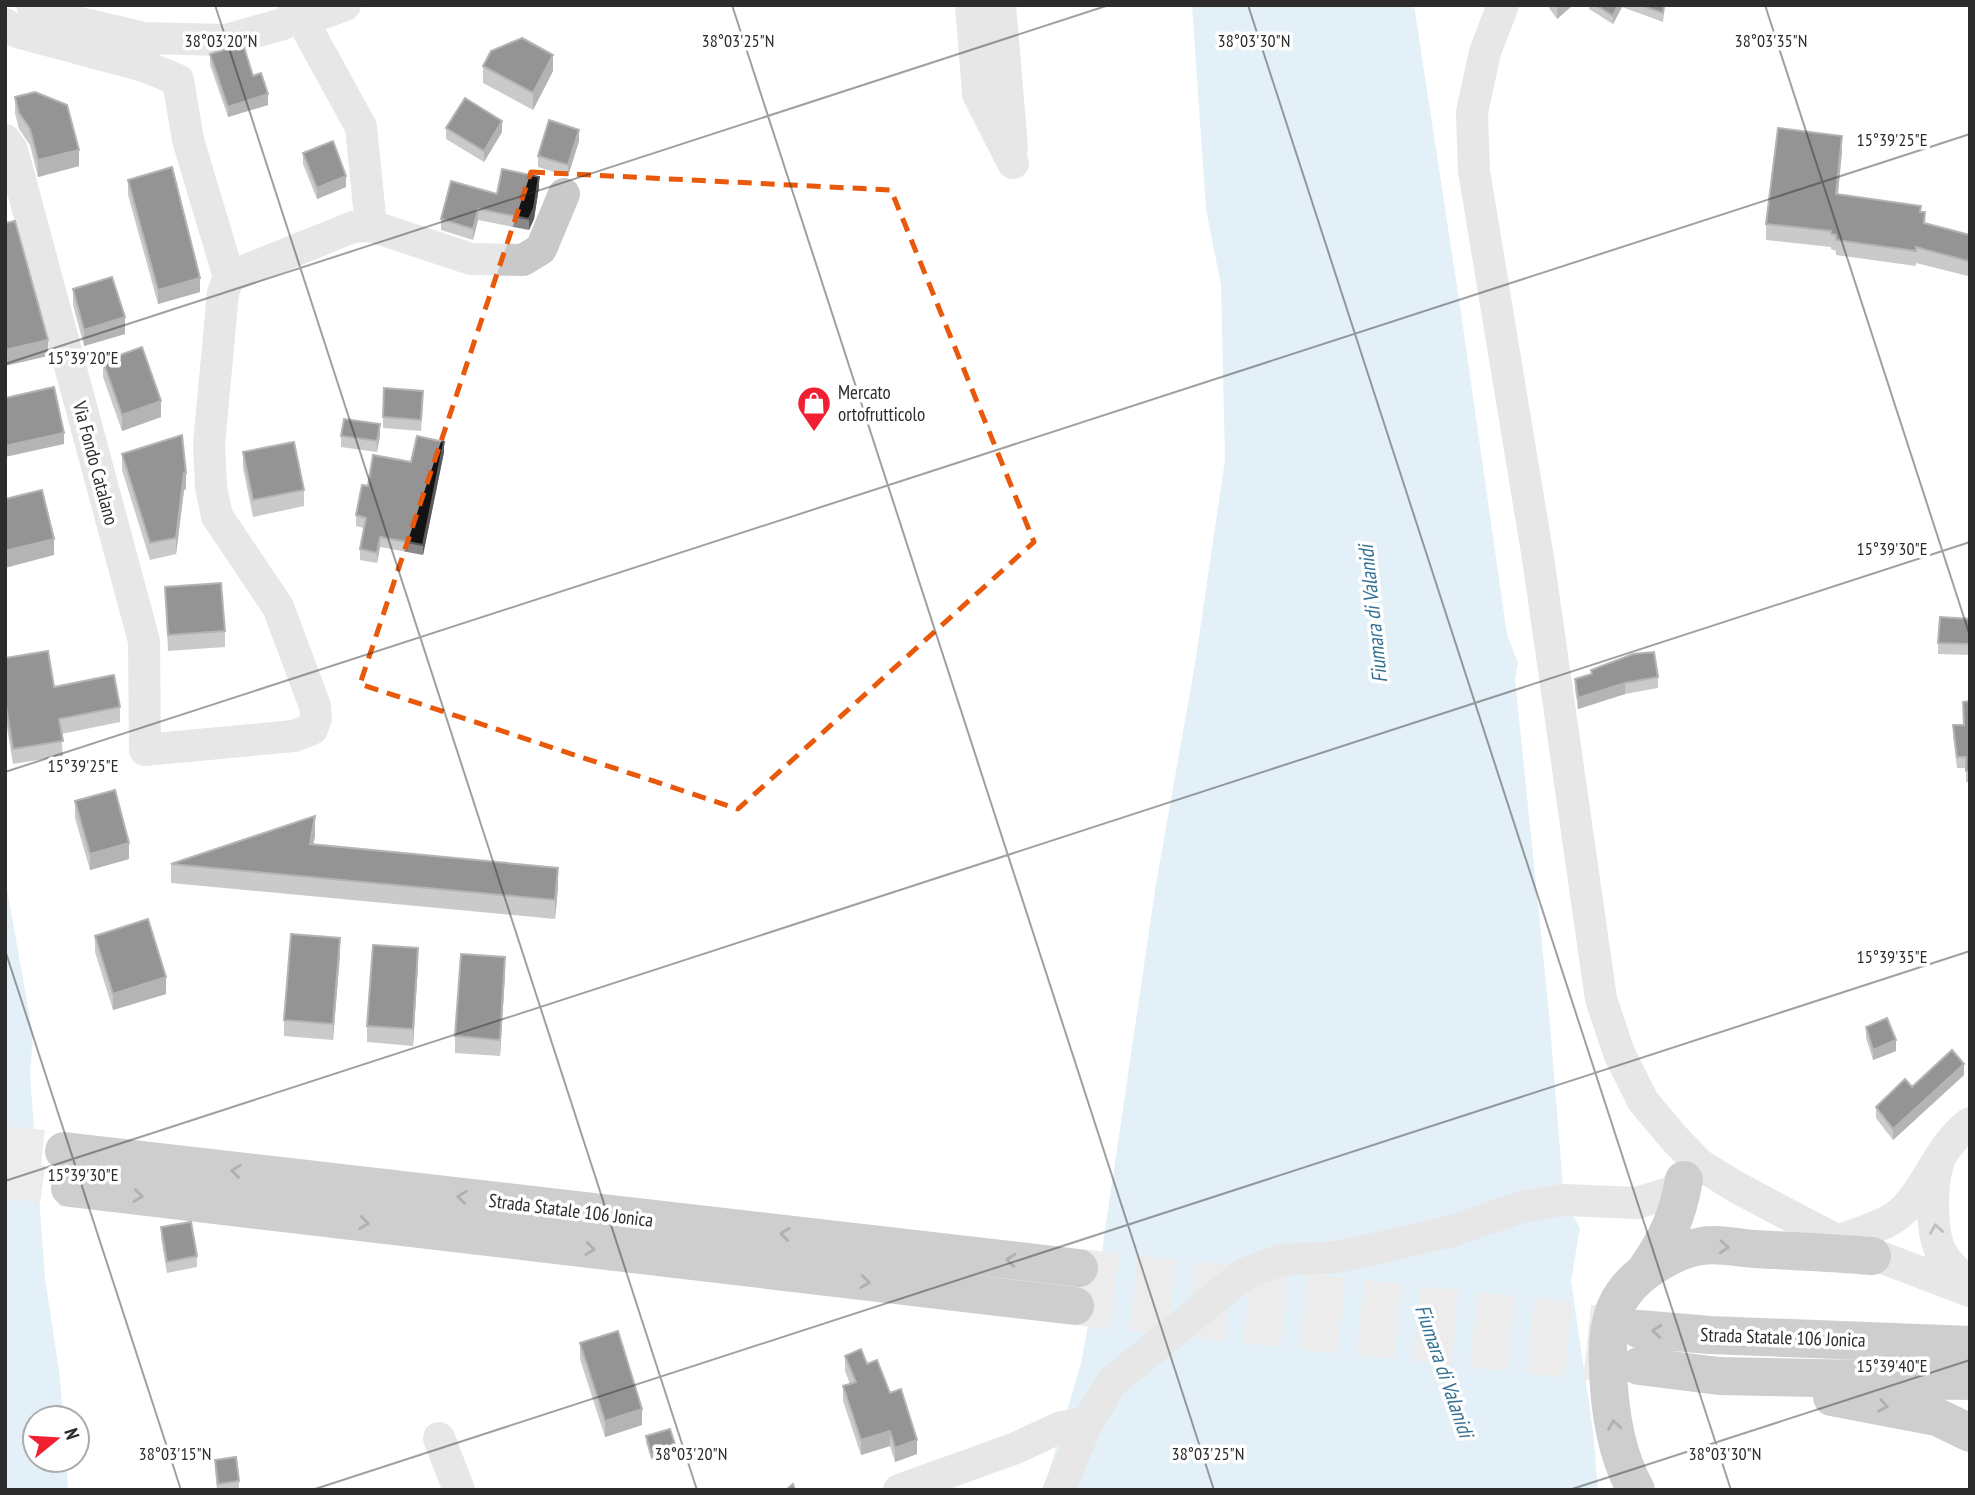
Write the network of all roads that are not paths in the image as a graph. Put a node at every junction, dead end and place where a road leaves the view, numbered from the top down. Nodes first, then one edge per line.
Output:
1 (32, 5) edge
2 (971, 5) edge
3 (1000, 5) edge
4 (1503, 5) edge
5 (311, 12) edge
6 (5, 24) edge
7 (5, 140) edge
8 (564, 194) dead end
9 (371, 226) junction
10 (229, 277) junction
11 (1970, 1123) edge
12 (64, 1151) tunnel mouth
13 (1939, 1159) junction
14 (1692, 1172) junction
15 (70, 1188) tunnel mouth
16 (1855, 1248) junction
17 (1079, 1268) tunnel mouth
18 (1645, 1271) junction
19 (1970, 1289) edge
20 (1075, 1306) tunnel mouth
21 (1970, 1325) edge
22 (1639, 1329) tunnel mouth
23 (1710, 1335) junction
24 (1970, 1345) edge
25 (1639, 1366) tunnel mouth
26 (1720, 1376) junction
27 (1970, 1381) edge
28 (1074, 1425) junction
29 (1970, 1433) edge
30 (439, 1438) dead end
31 (459, 1490) edge
32 (899, 1490) edge
33 (1059, 1490) edge
34 (1636, 1490) edge

1 - 5 street
2 - 3 street
4 - 14 street
5 - 9 street
6 - 10 street
7 - 10 street, Via Fondo Catalano
8 - 9 street
9 - 10 street
11 - 13 street
17 -> 12 highway, Strada Statale 106 Jonica
13 - 16 street
19 -> 13 street
14 - 16 street
14 - 18 highway
14 - 28 street
15 -> 20 highway, Strada Statale 106 Jonica
18 -> 16 highway
16 - 19 street
34 -> 18 highway
21 - 23 highway
23 -> 22 highway, Strada Statale 106 Jonica
23 - 24 highway, Strada Statale 106 Jonica
25 - 26 highway, Strada Statale 106 Jonica
26 - 27 highway, Strada Statale 106 Jonica
26 -> 29 highway
28 - 32 street
28 - 33 street
30 - 31 street

